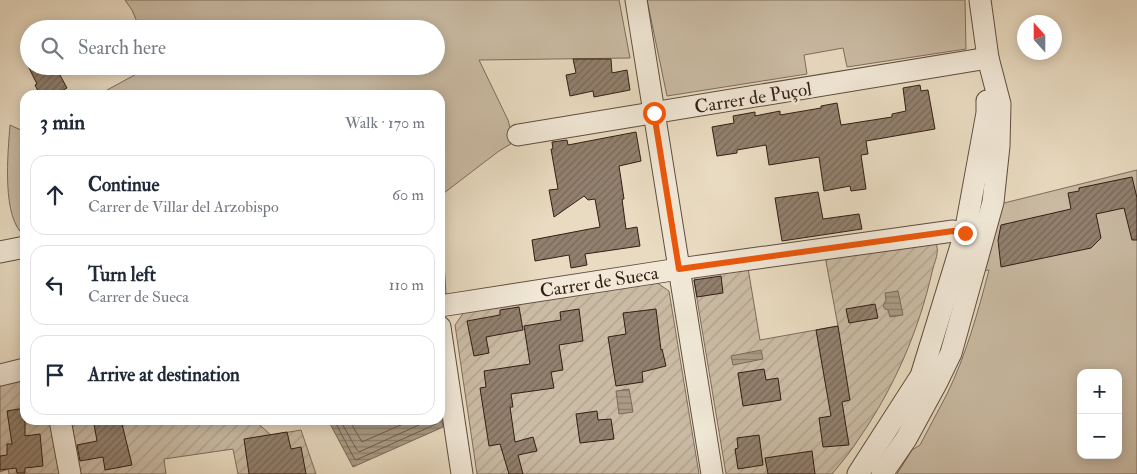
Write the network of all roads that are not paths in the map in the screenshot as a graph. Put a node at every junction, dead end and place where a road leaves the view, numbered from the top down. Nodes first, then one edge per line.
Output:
1 (636, 0) edge
2 (980, 0) edge
3 (988, 58) junction
4 (654, 113) junction
5 (518, 135) dead end
6 (965, 233) junction
7 (20, 248) edge
8 (0, 252) edge
9 (679, 269) junction
10 (445, 305) edge
11 (445, 360) edge
12 (20, 370) edge
13 (0, 374) edge
14 (61, 425) edge
15 (70, 474) edge
16 (462, 474) edge
17 (712, 474) edge
18 (858, 474) edge
19 (882, 474) edge

1 - 4 street
2 - 3 street
3 - 4 street, Carrer de Puçol
3 - 6 street
3 - 19 street
4 - 5 street, Carrer de Puçol
4 - 9 street
6 - 9 street, Carrer de Sueca
6 - 18 street
7 - 8 street
9 - 10 street, Carrer de Sueca
9 - 17 street
11 - 16 street
12 - 13 street
14 - 15 street

